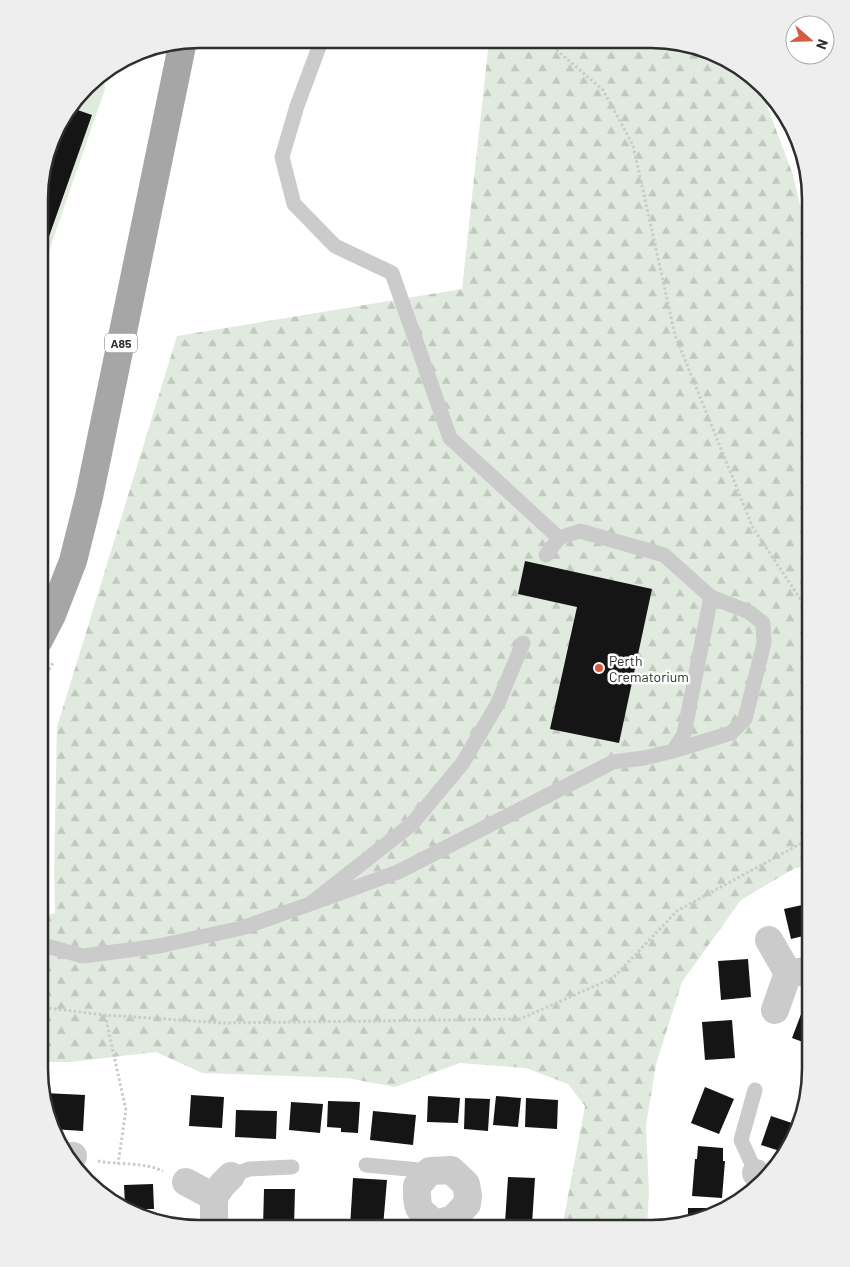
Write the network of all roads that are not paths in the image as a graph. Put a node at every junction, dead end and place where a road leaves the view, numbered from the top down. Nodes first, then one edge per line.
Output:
1 (319, 48) edge
2 (181, 49) edge
3 (559, 538) junction
4 (546, 555) dead end
5 (711, 598) junction
6 (48, 623) edge
7 (524, 643) dead end
8 (673, 751) junction
9 (310, 904) junction
10 (769, 940) dead end
11 (48, 946) edge
12 (799, 972) edge
13 (775, 1010) dead end
14 (755, 1090) dead end
15 (366, 1165) dead end
16 (292, 1167) dead end
17 (430, 1171) junction
18 (758, 1175) edge
19 (231, 1176) joint
20 (186, 1182) road end
21 (214, 1197) junction
22 (214, 1220) edge
23 (430, 1220) edge
24 (451, 1220) edge

1 - 3 lane
2 - 6 main road, A85
3 - 4 lane
3 - 5 lane
5 - 8 lane
5 - 8 lane
7 - 9 lane
8 - 9 lane
9 - 11 lane
10 - 12 street
12 - 13 street
14 - 18 lane
15 - 17 lane
16 - 19 lane
17 - 23 street
17 - 24 street
19 - 21 street
20 - 21 street
21 - 22 street

